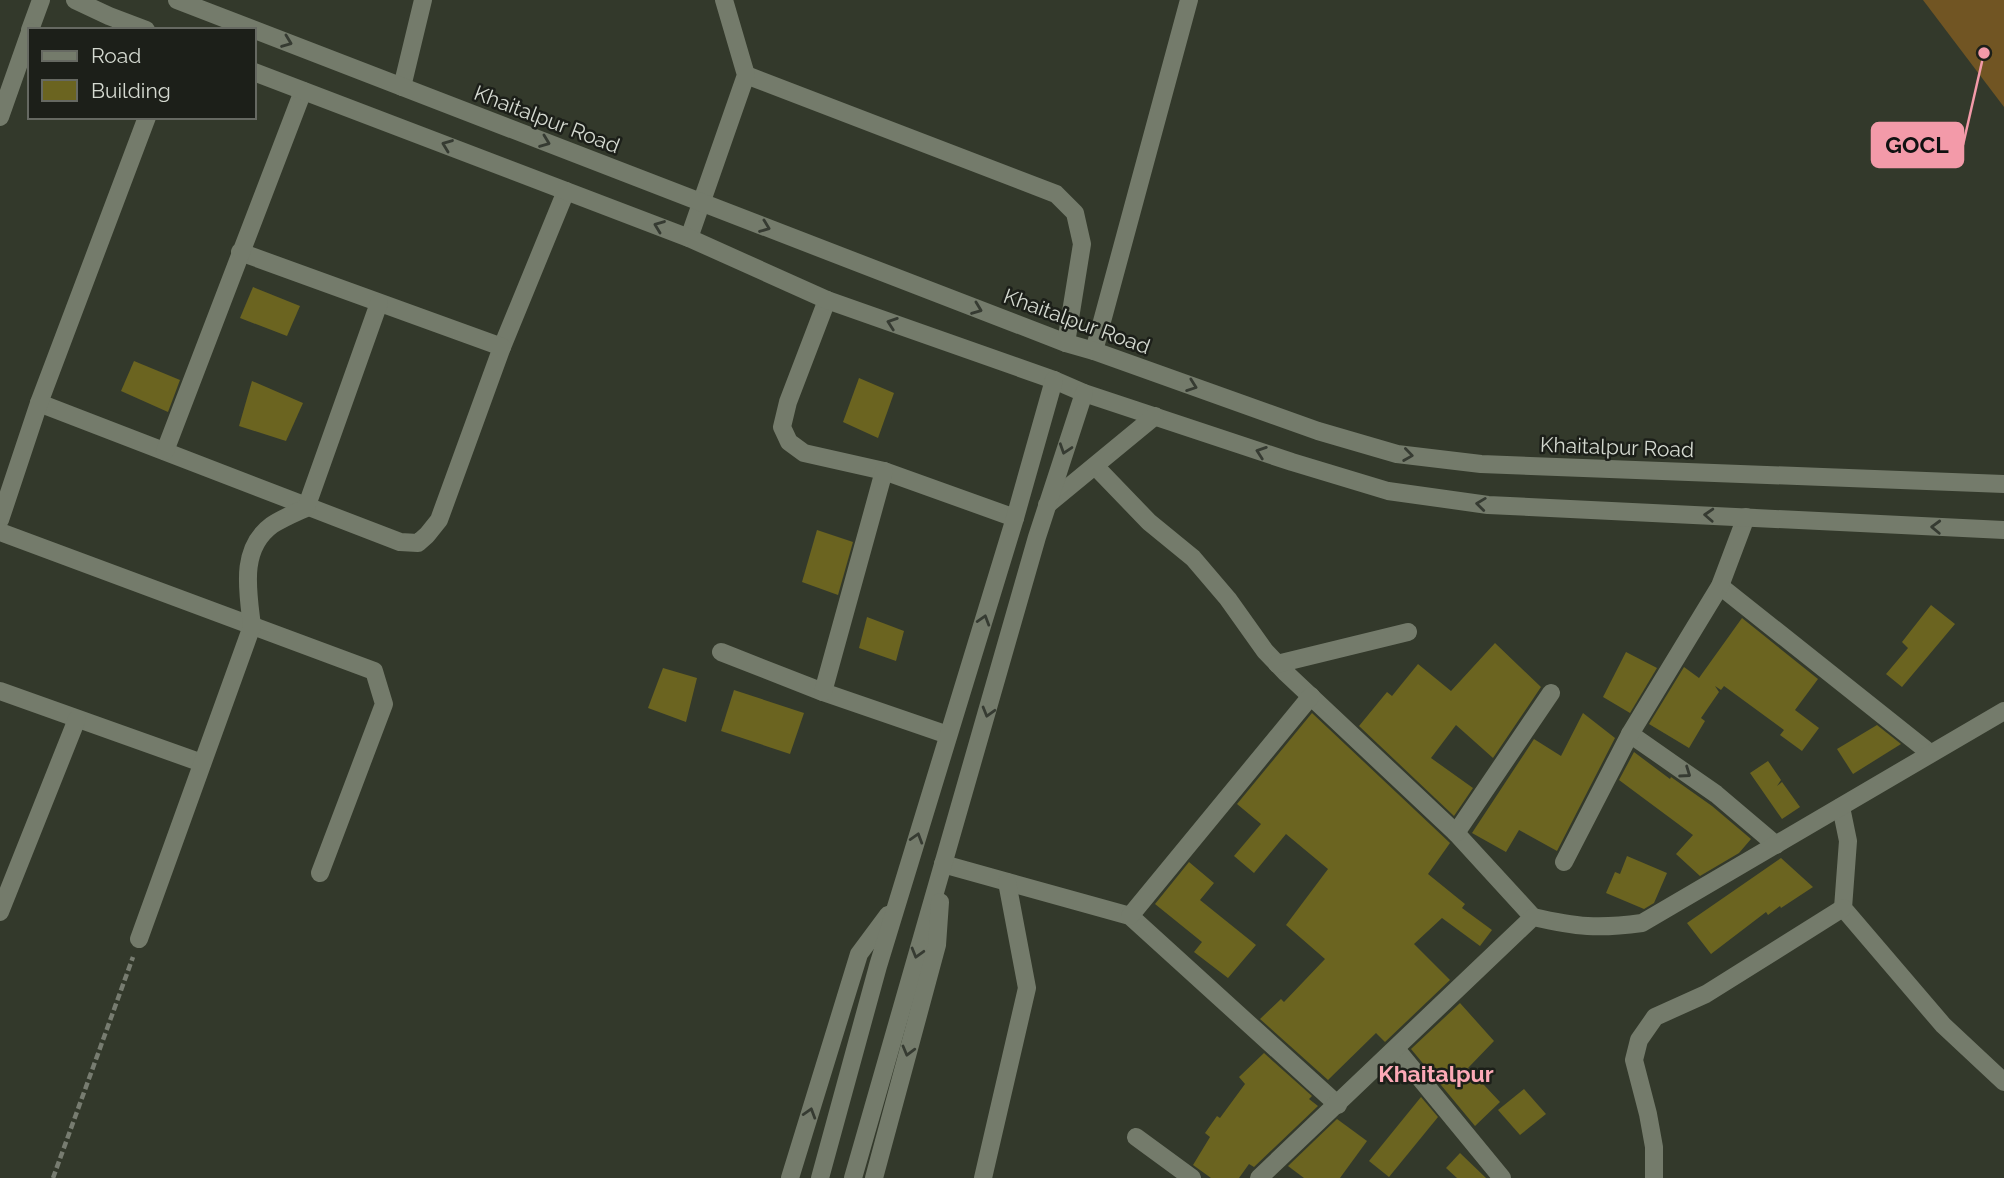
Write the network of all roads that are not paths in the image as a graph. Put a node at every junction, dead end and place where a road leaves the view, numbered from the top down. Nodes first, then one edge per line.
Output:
1 (41, 0) edge
2 (75, 0) edge
3 (177, 0) edge
4 (423, 0) edge
5 (724, 0) edge
6 (1189, 0) edge
7 (31, 28) edge
8 (141, 28) edge
9 (249, 28) edge
10 (256, 31) edge
11 (28, 37) edge
12 (256, 73) edge
13 (746, 75) junction
14 (402, 87) junction
15 (303, 91) junction
16 (0, 117) edge
17 (146, 119) edge
18 (566, 191) junction
19 (701, 203) junction
20 (689, 238) junction
21 (240, 252) junction
22 (827, 300) junction
23 (379, 303) junction
24 (1066, 343) junction
25 (502, 346) junction
26 (1094, 351) junction
27 (1055, 380) junction
28 (1084, 393) junction
29 (39, 403) junction
30 (1156, 416) junction
31 (164, 451) junction
32 (1095, 466) junction
33 (884, 471) junction
34 (2004, 484) edge
35 (1047, 505) junction
36 (306, 508) junction
37 (1746, 517) junction
38 (1015, 518) junction
39 (0, 520) edge
40 (2004, 530) edge
41 (0, 532) edge
42 (1720, 586) junction
43 (252, 626) junction
44 (1408, 632) dead end
45 (721, 652) dead end
46 (1277, 664) junction
47 (0, 691) edge
48 (823, 692) junction
49 (1551, 693) dead end
50 (1311, 696) junction
51 (2004, 711) edge
52 (77, 719) junction
53 (1630, 734) junction
54 (948, 735) junction
55 (1930, 753) junction
56 (202, 763) junction
57 (1841, 807) junction
58 (1456, 833) junction
59 (1776, 845) junction
60 (1564, 862) dead end
61 (943, 864) junction
62 (320, 873) dead end
63 (1007, 882) junction
64 (897, 903) junction
65 (1843, 908) junction
66 (0, 912) edge
67 (1130, 916) junction
68 (1533, 917) junction
69 (139, 939) road end
70 (1396, 1049) junction
71 (2004, 1082) edge
72 (1338, 1105) junction
73 (1136, 1137) dead end
74 (790, 1178) edge
75 (820, 1178) edge
76 (853, 1178) edge
77 (873, 1178) edge
78 (983, 1178) edge
79 (1192, 1178) edge
80 (1259, 1178) edge
81 (1503, 1178) edge
82 (1654, 1178) edge

1 - 7 street
2 - 8 street
3 -> 9 street, Khaitalpur Road
4 - 14 street
5 - 13 street
6 - 26 street
10 -> 14 street, Khaitalpur Road
11 - 16 street
12 - 15 street
13 - 19 street
13 - 24 street
14 -> 19 street, Khaitalpur Road
18 -> 15 street
15 - 21 street
17 - 29 street
20 -> 18 street
18 - 25 street
19 - 20 street
19 -> 24 street, Khaitalpur Road
20 - 22 street
21 - 23 street
21 - 31 street
27 -> 22 street
22 - 33 street
23 - 25 street
23 - 36 street
24 - 26 street, Khaitalpur Road
25 - 36 street
26 -> 34 street, Khaitalpur Road
27 - 28 street
27 - 38 street
28 - 30 street
28 -> 35 street
29 - 31 street
29 - 39 street
30 - 32 street
37 -> 30 street
31 - 36 street
32 - 35 street
32 - 46 street
33 - 38 street
33 - 48 street
35 -> 61 street
36 - 43 street
40 -> 37 street
37 - 42 street
54 -> 38 street
41 - 43 street
42 - 53 street
42 - 55 street
43 - 56 street
43 - 62 street
44 - 46 street
45 - 48 street
46 - 50 street
47 - 52 street
48 - 54 street
49 - 58 street
50 - 58 street
50 - 67 street
51 - 55 street
52 - 56 street
52 - 66 street
53 -> 59 street
53 - 60 street
64 -> 54 street
55 - 57 street
56 - 69 street
57 - 59 street
57 - 65 street
58 - 68 street
59 - 68 street
61 - 63 street
61 -> 76 street
61 -> 77 street
63 - 67 street
63 - 78 street
74 -> 64 street
64 - 75 street
65 - 71 street
65 - 82 street
67 - 72 street
68 - 70 street
70 - 72 street
70 - 81 street
72 - 80 street
73 - 79 street

